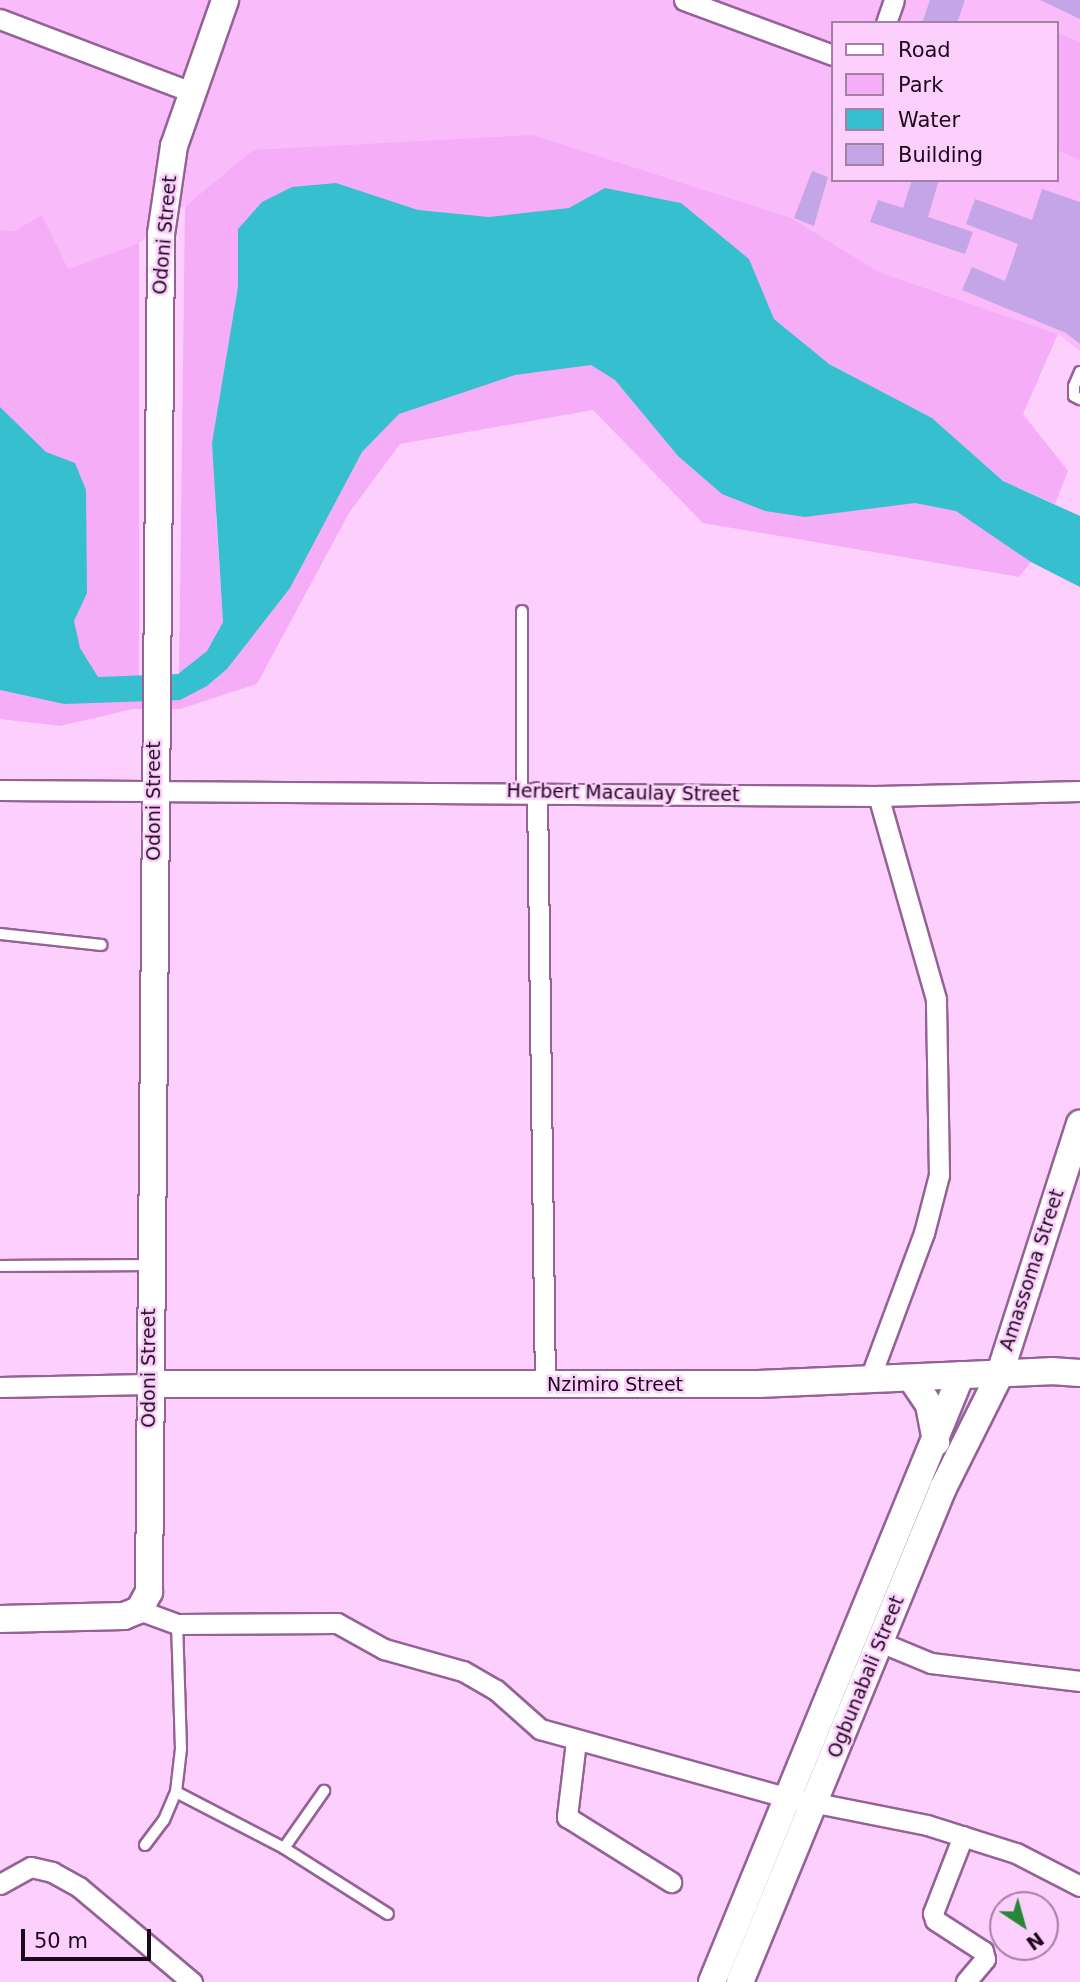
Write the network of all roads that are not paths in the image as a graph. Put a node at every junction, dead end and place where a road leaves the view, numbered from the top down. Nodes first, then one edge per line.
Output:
1 (225, 0) edge
2 (684, 0) edge
3 (894, 0) edge
4 (0, 19) edge
5 (887, 21) edge
6 (832, 55) edge
7 (191, 92) junction
8 (1080, 372) edge
9 (1080, 399) edge
10 (522, 611) dead end
11 (0, 790) edge
12 (1080, 791) edge
13 (529, 792) junction
14 (161, 793) junction
15 (878, 796) junction
16 (0, 934) edge
17 (101, 946) dead end
18 (1077, 1137) edge
19 (150, 1265) junction
20 (0, 1266) edge
21 (1080, 1374) edge
22 (961, 1375) junction
23 (999, 1376) junction
24 (870, 1378) junction
25 (911, 1378) junction
26 (149, 1384) junction
27 (545, 1385) junction
28 (0, 1387) edge
29 (936, 1442) junction
30 (139, 1610) junction
31 (0, 1619) edge
32 (177, 1624) junction
33 (880, 1643) junction
34 (1080, 1681) edge
35 (576, 1741) junction
36 (324, 1791) dead end
37 (176, 1792) junction
38 (786, 1797) junction
39 (814, 1803) junction
40 (963, 1836) junction
41 (145, 1845) dead end
42 (284, 1848) junction
43 (671, 1882) dead end
44 (0, 1884) edge
45 (1080, 1886) edge
46 (388, 1914) dead end
47 (187, 1981) edge
48 (742, 1981) edge
49 (712, 1982) edge
50 (966, 1982) edge

1 - 7 street, Odoni Street
2 - 6 street
3 - 5 street
4 - 7 street
7 - 14 street, Odoni Street
8 - 9 lane
10 - 13 lane
11 - 14 street, Herbert Macaulay Street
12 - 15 street, Herbert Macaulay Street
13 - 14 street, Herbert Macaulay Street
13 - 15 street, Herbert Macaulay Street
13 - 27 street
14 - 19 street, Odoni Street
15 - 24 street
16 - 17 lane
18 - 23 street, Amassoma Street
19 - 20 lane
19 - 26 street, Odoni Street
21 - 23 street, Nzimiro Street
22 - 23 street, Nzimiro Street
22 - 25 street, Nzimiro Street
22 - 29 street, Ogbunabali Street
23 - 33 street, Ogbunabali Street
24 - 25 street, Nzimiro Street
24 - 27 street, Nzimiro Street
25 - 29 street
26 - 27 street, Nzimiro Street
26 - 28 street
26 - 30 street, Odoni Street
29 - 38 street, Ogbunabali Street
30 - 31 street
30 - 32 street
32 - 35 street
32 - 37 lane
33 - 34 street
33 - 39 street, Ogbunabali Street
35 - 38 street
35 - 43 street
36 - 42 lane
37 - 41 lane
37 - 42 lane
38 - 39 street
38 - 49 street, Ogbunabali Street
39 - 40 street
39 - 48 street, Ogbunabali Street
40 - 45 street
40 - 50 street
42 - 46 lane
44 - 47 street

